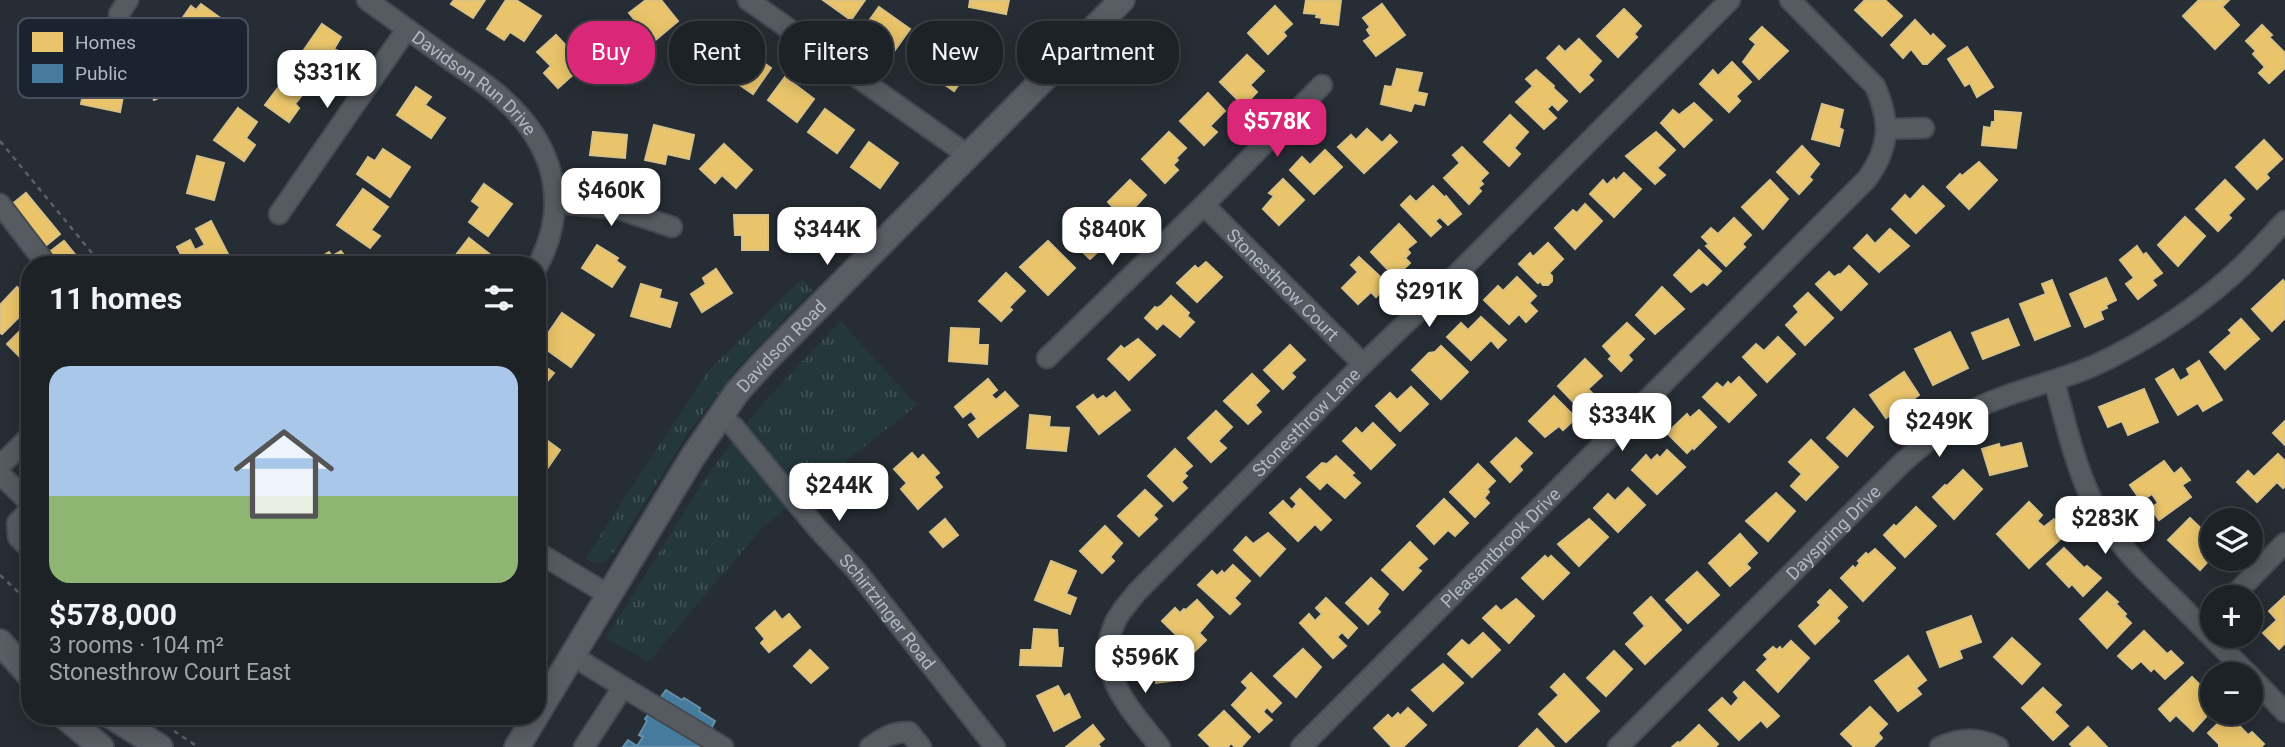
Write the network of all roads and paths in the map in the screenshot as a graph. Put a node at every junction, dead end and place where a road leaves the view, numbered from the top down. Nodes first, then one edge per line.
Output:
1 (367, 0) edge
2 (748, 0) edge
3 (1122, 0) edge
4 (1730, 0) edge
5 (1790, 0) edge
6 (407, 29) junction
7 (1322, 85) dead end
8 (1924, 128) dead end
9 (1887, 129) junction
10 (0, 141) edge
11 (969, 156) junction
12 (556, 203) junction
13 (0, 204) edge
14 (1204, 205) junction
15 (279, 214) dead end
16 (2285, 221) edge
17 (672, 227) dead end
18 (40, 256) edge
19 (94, 256) edge
20 (541, 256) edge
21 (1047, 358) dead end
22 (1363, 364) junction
23 (2054, 381) junction
24 (721, 416) junction
25 (21, 445) edge
26 (0, 466) edge
27 (0, 474) edge
28 (21, 494) edge
29 (21, 519) edge
30 (21, 540) edge
31 (2285, 543) edge
32 (546, 557) edge
33 (0, 575) edge
34 (2244, 585) edge
35 (21, 595) edge
36 (609, 595) junction
37 (2200, 616) edge
38 (0, 642) edge
39 (2228, 648) edge
40 (573, 656) junction
41 (21, 662) edge
42 (2239, 662) edge
43 (623, 687) junction
44 (2263, 689) edge
45 (546, 700) edge
46 (2285, 712) edge
47 (75, 725) edge
48 (125, 725) edge
49 (531, 725) edge
50 (101, 747) edge
51 (160, 747) edge
52 (517, 747) edge
53 (584, 747) edge
54 (723, 747) edge
55 (870, 747) edge
56 (921, 747) edge
57 (995, 747) edge
58 (1160, 747) edge
59 (1301, 747) edge
60 (1618, 747) edge
61 (1940, 747) edge
62 (1998, 747) edge

1 - 6 street, Davidson Run Drive
2 - 11 street
3 - 11 main road, Davidson Road
4 - 22 street, Stonesthrow Lane
5 - 9 street
6 - 12 street, Davidson Run Drive
6 - 15 street
7 - 14 street
8 - 9 street
9 - 59 street, Pleasantbrook Drive
10 - 19 path
11 - 24 main road, Davidson Road
12 - 17 street
12 - 20 street, Davidson Run Drive
13 - 18 street
14 - 21 street
14 - 22 street, Stonesthrow Court
16 - 23 street, Dayspring Drive
22 - 58 street, Stonesthrow Lane
23 - 37 street
23 - 60 street, Dayspring Drive
24 - 36 main road, Davidson Road
24 - 57 street, Schirtzinger Road
25 - 26 street
27 - 28 street
29 - 30 street
31 - 34 street
32 - 36 street
33 - 35 path
36 - 40 main road, Davidson Road
38 - 41 main road
39 - 42 street
40 - 43 street
40 - 45 main road, Davidson Road
43 - 53 street
43 - 54 street
44 - 46 street
47 - 50 main road
48 - 51 main road
49 - 52 main road, Davidson Road
55 - 56 street
61 - 62 street

